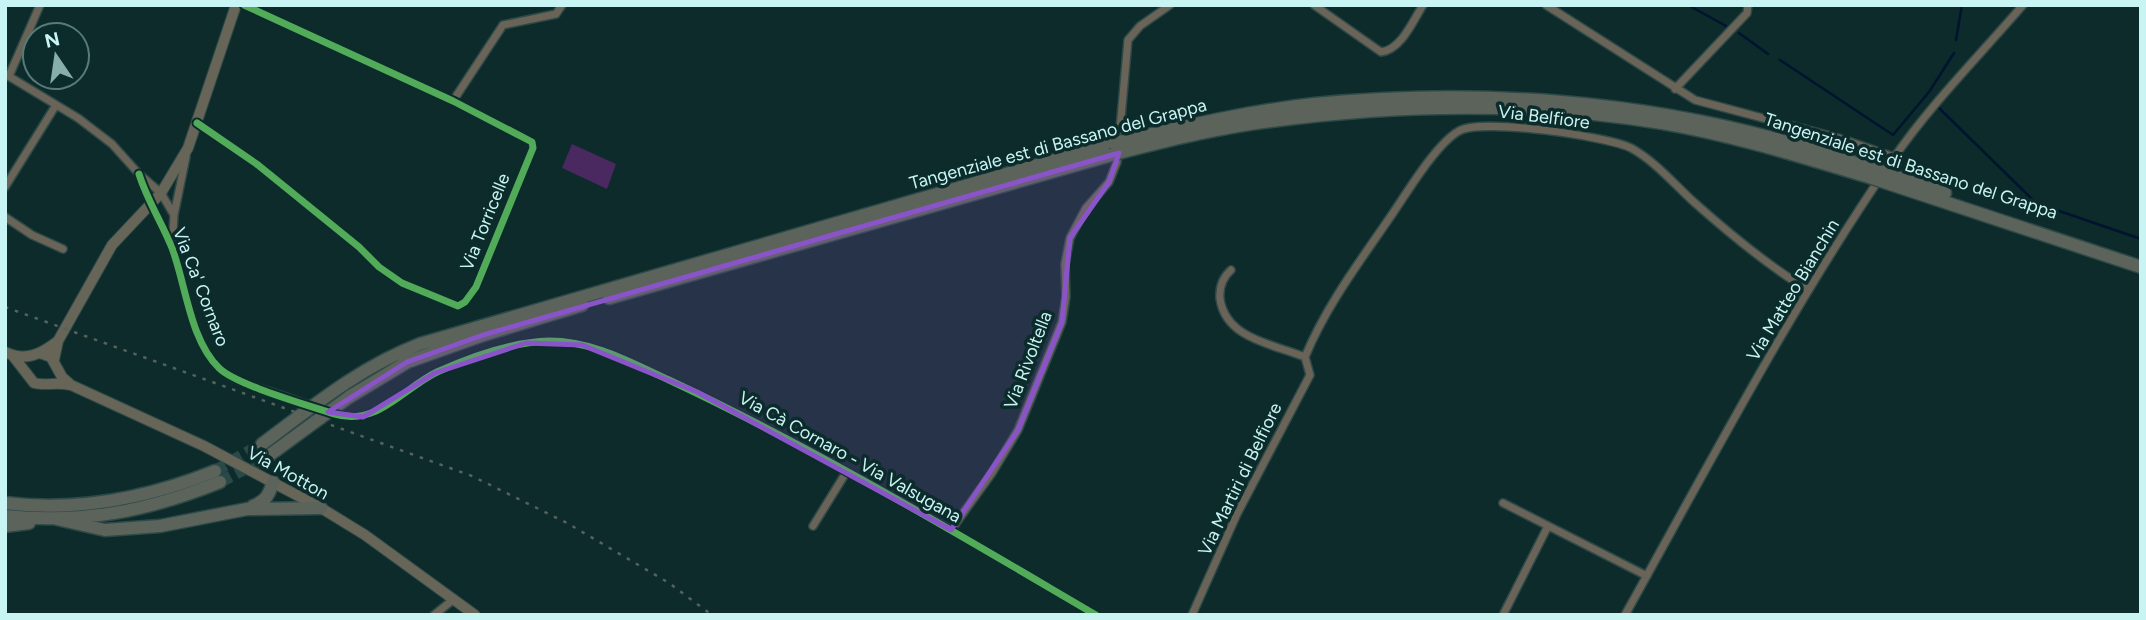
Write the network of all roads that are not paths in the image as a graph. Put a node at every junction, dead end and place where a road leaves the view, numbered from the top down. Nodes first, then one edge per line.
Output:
1 (40, 5) edge
2 (236, 5) edge
3 (244, 5) edge
4 (562, 5) edge
5 (1170, 5) edge
6 (1314, 5) edge
7 (1423, 5) edge
8 (1545, 5) edge
9 (1748, 5) edge
10 (2023, 5) edge
11 (7, 75) edge
12 (1675, 89) junction
13 (453, 101) junction
14 (56, 105) junction
15 (197, 123) junction
16 (188, 148) junction
17 (1894, 157) junction
18 (139, 174) junction
19 (1889, 179) junction
20 (5, 187) edge
21 (161, 193) junction
22 (151, 204) junction
23 (174, 215) junction
24 (5, 217) edge
25 (63, 249) dead end
26 (172, 250) junction
27 (2141, 260) edge
28 (2141, 267) edge
29 (1231, 270) dead end
30 (1808, 290) junction
31 (58, 341) junction
32 (582, 345) joint
33 (9, 354) edge
34 (36, 355) junction
35 (1305, 357) junction
36 (56, 365) junction
37 (26, 374) junction
38 (50, 382) junction
39 (71, 385) junction
40 (264, 450) tunnel mouth
41 (847, 471) junction
42 (273, 482) junction
43 (5, 503) edge
44 (1503, 503) dead end
45 (321, 508) junction
46 (247, 509) junction
47 (5, 516) edge
48 (53, 519) junction
49 (5, 526) edge
50 (1548, 526) junction
51 (813, 527) dead end
52 (951, 530) junction
53 (1647, 576) junction
54 (454, 599) junction
55 (434, 615) edge
56 (475, 615) edge
57 (1096, 615) edge
58 (1192, 615) edge
59 (1503, 615) edge
60 (1625, 615) edge

1 - 11 street
2 - 15 main road
3 - 13 street, Via Torricelle
4 - 13 street
5 - 52 street, Via Rivoltella
6 - 7 street
8 - 12 street
9 - 12 street
10 - 17 street, Via Matteo Bianchin
11 - 14 street
12 - 17 street
13 - 15 street, Via Torricelle
14 - 18 street
14 - 20 street
15 - 16 main road
16 - 21 main road
16 - 23 street, Via Ca' Cornaro
17 - 30 street, Via Matteo Bianchin
18 - 21 street, Via Ca' Cornaro
18 - 22 street, Via Ca' Cornaro
19 - 27 highway, Tangenziale est di Bassano del Grappa
19 - 28 highway, Tangenziale est di Bassano del Grappa
19 - 40 highway, Tangenziale est di Bassano del Grappa, bridge
21 - 22 main road
21 - 23 street, Via Ca' Cornaro
22 - 26 street, Via Ca' Cornaro
22 - 31 main road
23 - 26 street, Via Ca' Cornaro
24 - 25 street
26 - 32 street, Via Ca' Cornaro, bridge
29 - 35 street
30 - 35 street, Via Belfiore
30 - 53 street, Via Matteo Bianchin
31 - 34 main road
31 - 36 main road
32 - 41 street, Via Cà Cornaro - Via Valsugana
33 - 34 main road
33 - 37 main road
34 - 36 main road
34 - 37 main road
35 - 58 street, Via Martiri di Belfiore
36 - 38 main road
36 - 39 main road, Via Motton
37 - 38 main road
38 - 39 main road, Via Motton
39 - 42 main road, Via Motton
41 - 51 street
41 - 52 street, Via Cà Cornaro - Via Valsugana
42 - 45 main road, Via Motton
42 - 46 highway
43 - 48 highway
44 - 50 street
45 - 46 highway
45 - 54 main road, Via Motton
46 - 48 highway
47 - 48 highway
48 - 49 highway
50 - 53 street
50 - 59 street
52 - 57 street, Via Cà Cornaro - Via Valsugana
53 - 60 street, Via Matteo Bianchin
54 - 55 street
54 - 56 main road, Via Motton

